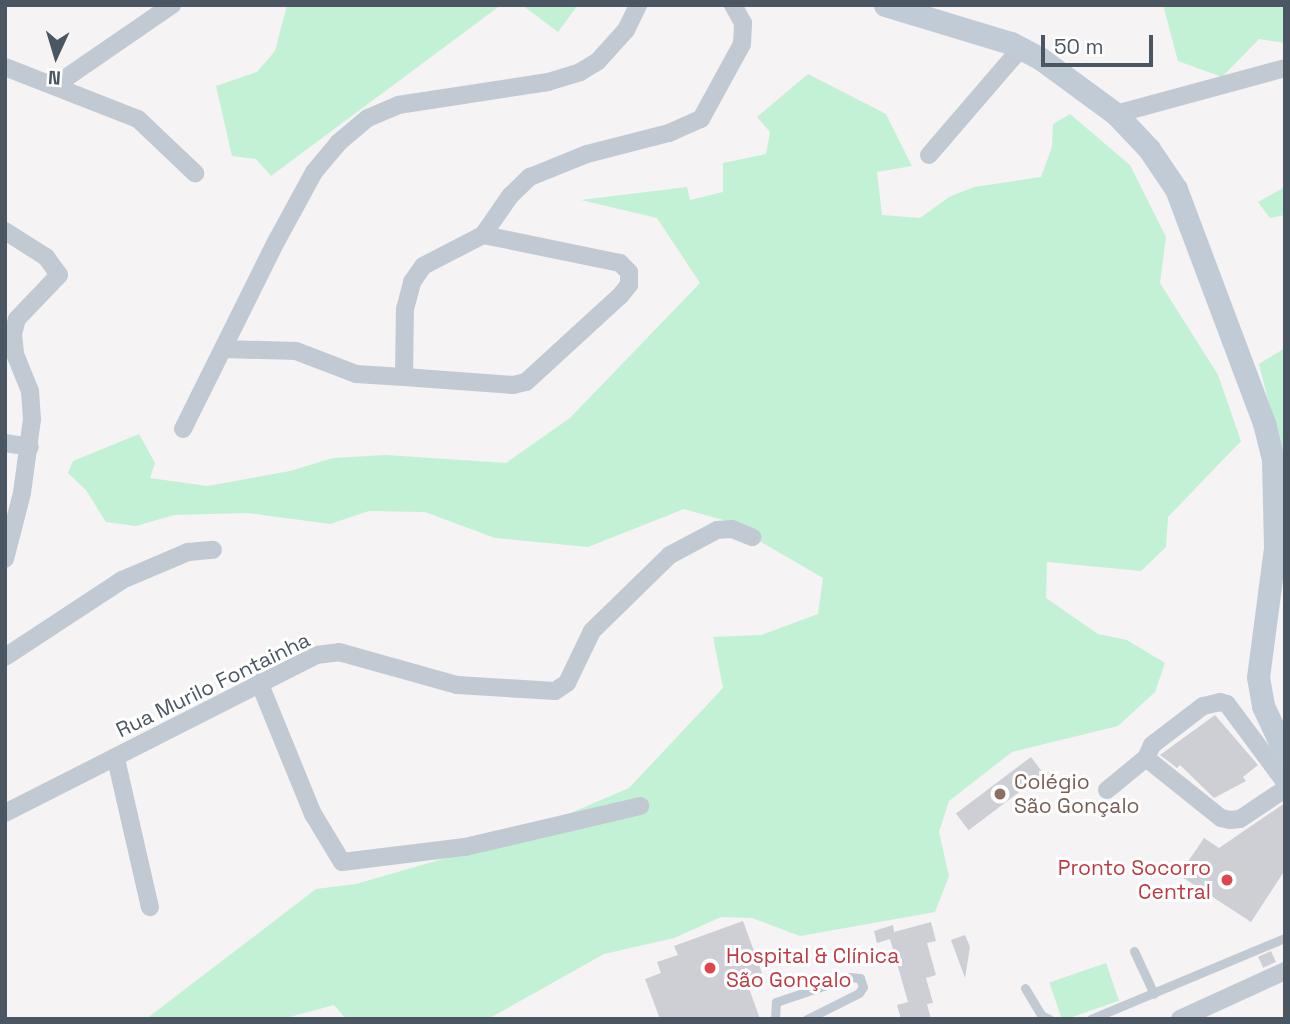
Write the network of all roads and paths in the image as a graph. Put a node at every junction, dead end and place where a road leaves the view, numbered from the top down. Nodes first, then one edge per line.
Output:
1 (172, 5) edge
2 (638, 5) edge
3 (733, 5) edge
4 (885, 5) edge
5 (1023, 47) junction
6 (5, 66) edge
7 (1285, 68) edge
8 (57, 84) junction
9 (1116, 114) junction
10 (929, 155) dead end
11 (195, 173) dead end
12 (5, 231) edge
13 (483, 235) junction
14 (225, 349) junction
15 (404, 377) junction
16 (183, 429) dead end
17 (5, 443) edge
18 (30, 447) junction
19 (1281, 520) edge
20 (752, 537) dead end
21 (214, 550) dead end
22 (6, 555) edge
23 (5, 657) edge
24 (259, 682) junction
25 (1285, 753) edge
26 (1146, 758) junction
27 (116, 759) junction
28 (1285, 782) edge
29 (1285, 789) edge
30 (1107, 790) dead end
31 (640, 806) dead end
32 (5, 813) edge
33 (150, 906) dead end
34 (1285, 938) edge
35 (1134, 951) dead end
36 (1285, 971) edge
37 (1025, 988) dead end
38 (1154, 994) junction
39 (775, 1019) edge
40 (807, 1019) edge
41 (1049, 1019) edge
42 (1091, 1019) edge
43 (1180, 1019) edge

1 - 8 street
2 - 14 street
3 - 13 street
4 - 5 street
5 - 9 street
5 - 10 street
6 - 8 street
7 - 9 street
8 - 11 street
9 - 19 street
12 - 18 street
13 - 15 street
13 - 15 street
14 - 15 street
14 - 16 street
17 - 18 street
18 - 22 street
19 - 25 street
20 - 24 street, Rua Murilo Fontainha
21 - 23 street
24 - 27 street, Rua Murilo Fontainha
24 - 31 street
26 - 28 street
26 - 29 street
26 - 30 street
27 - 32 street, Rua Murilo Fontainha
27 - 33 street
34 - 38 lane
35 - 38 lane
36 - 43 street
37 - 41 lane
38 - 42 lane
39 - 40 lane

